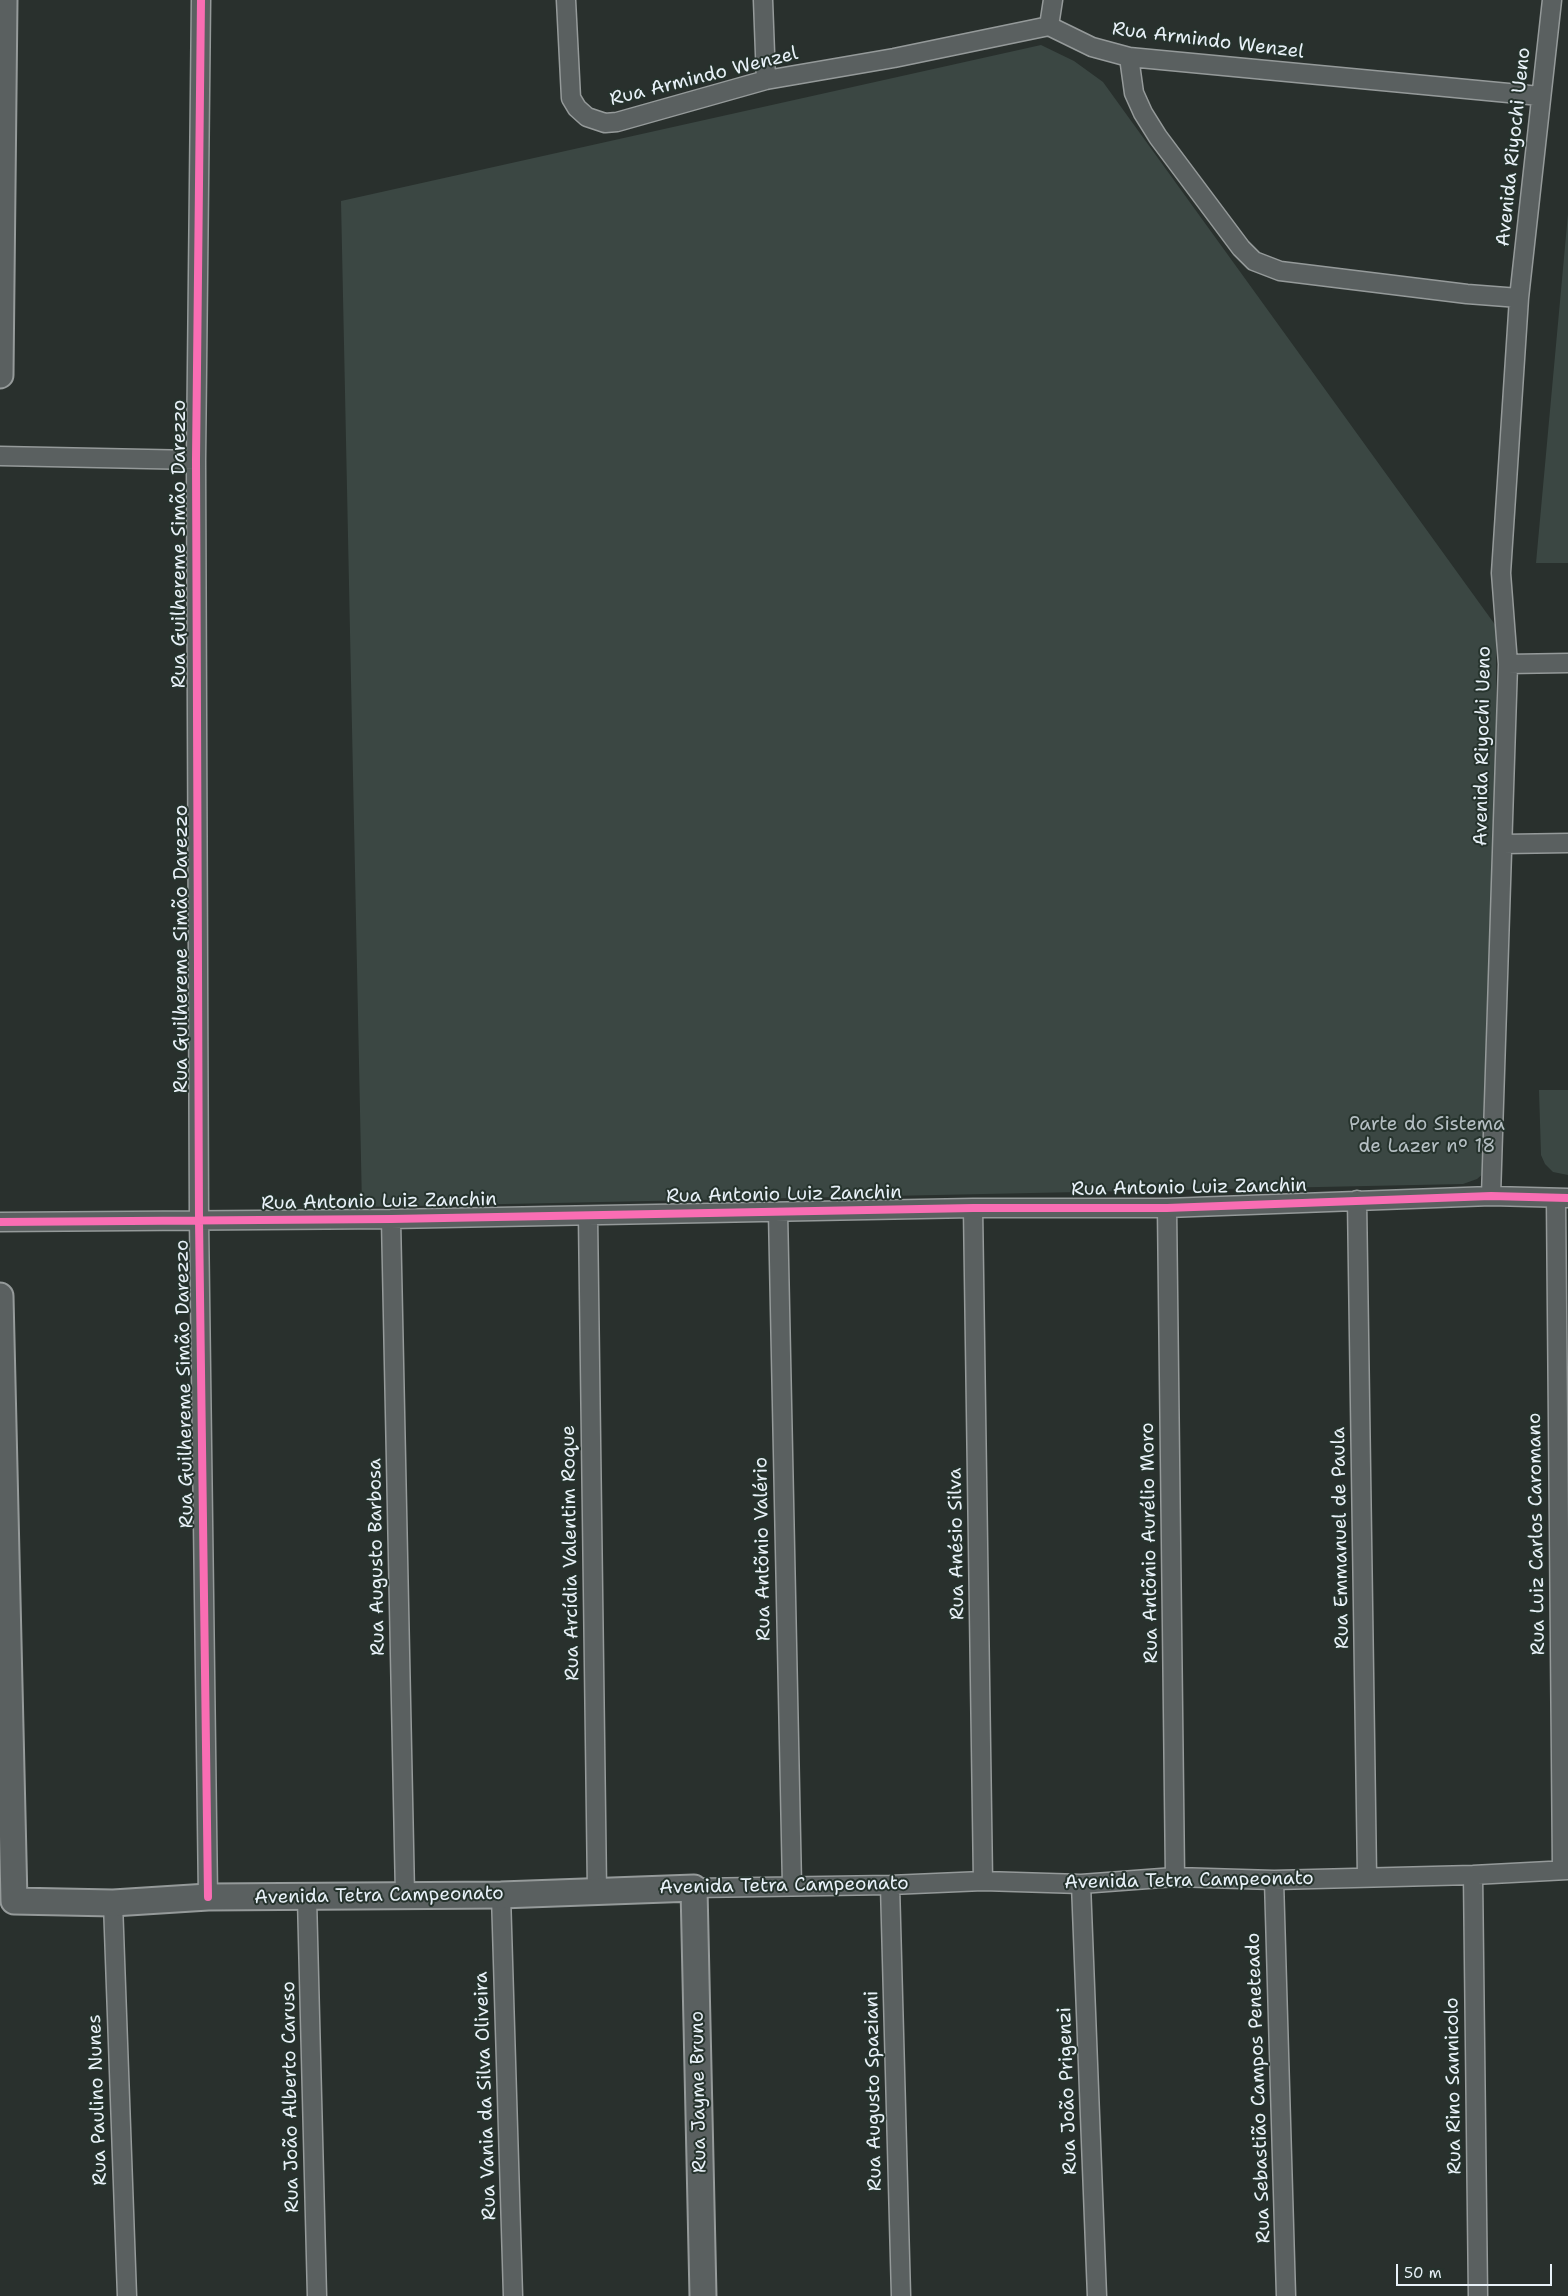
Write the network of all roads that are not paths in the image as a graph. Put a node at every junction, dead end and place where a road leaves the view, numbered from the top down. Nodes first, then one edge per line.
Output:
1 (4, 0) edge
2 (201, 0) edge
3 (566, 0) edge
4 (763, 0) edge
5 (1053, 0) edge
6 (1552, 0) edge
7 (1049, 26) junction
8 (1129, 57) junction
9 (766, 80) junction
10 (1540, 96) junction
11 (1519, 298) junction
12 (0, 375) edge
13 (0, 456) edge
14 (196, 460) junction
15 (1568, 663) edge
16 (1508, 664) junction
17 (1568, 843) edge
18 (1504, 844) junction
19 (1491, 1196) junction
20 (1562, 1198) edge
21 (1358, 1200) junction
22 (973, 1208) junction
23 (1167, 1208) junction
24 (778, 1212) junction
25 (588, 1216) junction
26 (391, 1219) junction
27 (199, 1220) junction
28 (0, 1222) edge
29 (0, 1296) edge
30 (1565, 1870) edge
31 (1473, 1875) junction
32 (1367, 1876) junction
33 (1175, 1878) junction
34 (1274, 1880) junction
35 (983, 1881) junction
36 (1082, 1884) junction
37 (890, 1885) junction
38 (792, 1886) junction
39 (694, 1888) junction
40 (597, 1890) junction
41 (405, 1895) junction
42 (501, 1895) junction
43 (208, 1897) junction
44 (307, 1898) junction
45 (7, 1901) edge
46 (113, 1903) junction
47 (127, 2296) edge
48 (317, 2296) edge
49 (513, 2296) edge
50 (703, 2296) edge
51 (901, 2296) edge
52 (1097, 2296) edge
53 (1286, 2296) edge
54 (1478, 2296) edge

1 - 12 main road
2 - 14 street, Rua Guilhereme Simão Darezzo
3 - 9 street, Rua Armindo Wenzel
4 - 9 street
5 - 7 street
6 - 10 street, Avenida Riyochi Ueno
7 - 8 street, Rua Armindo Wenzel
7 - 9 street, Rua Armindo Wenzel
8 - 10 street, Rua Armindo Wenzel
8 - 11 street
10 - 11 street, Avenida Riyochi Ueno
11 - 16 street, Avenida Riyochi Ueno
13 - 14 street
14 - 27 street, Rua Guilhereme Simão Darezzo
15 - 16 street
16 - 18 street, Avenida Riyochi Ueno
17 - 18 street
18 - 19 street, Avenida Riyochi Ueno
19 - 20 street, Rua Antonio Luiz Zanchin
19 - 21 street, Rua Antonio Luiz Zanchin
20 - 30 street, Rua Luiz Carlos Caromano
21 - 23 street, Rua Antonio Luiz Zanchin
21 - 32 street, Rua Emmanuel de Paula
22 - 23 street, Rua Antonio Luiz Zanchin
22 - 24 street, Rua Antonio Luiz Zanchin
22 - 35 street, Rua Anésio Silva
23 - 33 street, Rua Antõnio Aurélio Moro
24 - 25 street, Rua Antonio Luiz Zanchin
24 - 38 street, Rua Antõnio Valério
25 - 26 street, Rua Antonio Luiz Zanchin
25 - 40 street, Rua Arcídia Valentim Roque
26 - 27 street, Rua Antonio Luiz Zanchin
26 - 41 street, Rua Augusto Barbosa
27 - 28 street, Rua Antonio Luiz Zanchin
27 - 43 street, Rua Guilhereme Simão Darezzo
29 - 45 main road
30 - 31 street, Avenida Tetra Campeonato
31 - 32 street, Avenida Tetra Campeonato
31 - 54 street, Rua Rino Sannicolo
32 - 34 street, Avenida Tetra Campeonato
33 - 34 street, Avenida Tetra Campeonato
33 - 36 street, Avenida Tetra Campeonato
34 - 53 street, Rua Sebastião Campos Peneteado
35 - 36 street, Avenida Tetra Campeonato
35 - 37 street, Avenida Tetra Campeonato
36 - 52 street, Rua João Prigenzi
37 - 38 street, Avenida Tetra Campeonato
37 - 51 street, Rua Augusto Spaziani
38 - 39 street, Avenida Tetra Campeonato
39 - 40 main road, Avenida Tetra Campeonato
39 - 50 main road, Rua Jayme Bruno
40 - 42 main road, Avenida Tetra Campeonato
41 - 42 main road, Avenida Tetra Campeonato
41 - 44 main road, Avenida Tetra Campeonato
42 - 49 street, Rua Vania da Silva Oliveira
43 - 44 main road, Avenida Tetra Campeonato
43 - 46 main road, Avenida Tetra Campeonato
44 - 48 street, Rua João Alberto Caruso
45 - 46 main road, Avenida Tetra Campeonato
46 - 47 street, Rua Paulino Nunes

